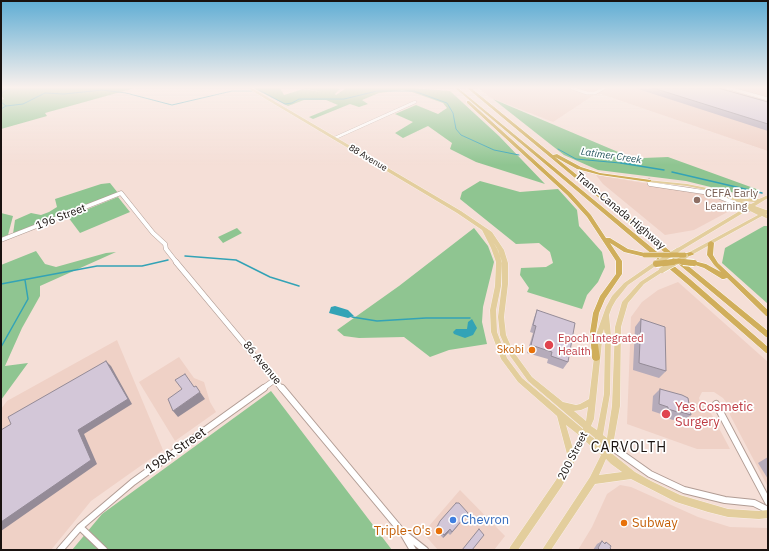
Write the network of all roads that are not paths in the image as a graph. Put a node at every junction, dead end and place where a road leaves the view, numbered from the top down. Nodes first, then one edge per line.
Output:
1 (294, 114) edge
2 (389, 114) edge
3 (480, 114) edge
4 (487, 114) edge
5 (501, 114) edge
6 (513, 123) junction
7 (335, 138) junction
8 (650, 182) junction
9 (121, 193) joint
10 (768, 196) edge
11 (732, 198) junction
12 (760, 201) junction
13 (751, 208) junction
14 (766, 212) edge
15 (753, 219) junction
16 (768, 219) edge
17 (484, 230) junction
18 (601, 232) junction
19 (1, 240) edge
20 (711, 243) junction
21 (687, 255) junction
22 (668, 256) junction
23 (678, 261) junction
24 (654, 265) junction
25 (743, 290) junction
26 (606, 313) junction
27 (768, 314) edge
28 (768, 334) edge
29 (768, 351) edge
30 (596, 358) junction
31 (276, 380) junction
32 (591, 401) junction
33 (560, 404) junction
34 (716, 404) dead end
35 (560, 415) junction
36 (587, 428) junction
37 (584, 436) junction
38 (600, 437) junction
39 (609, 445) junction
40 (597, 447) junction
41 (605, 454) junction
42 (572, 458) junction
43 (632, 475) junction
44 (593, 480) junction
45 (768, 502) edge
46 (768, 510) edge
47 (768, 514) edge
48 (80, 527) junction
49 (403, 533) junction
50 (60, 550) edge
51 (104, 550) edge
52 (413, 550) edge
53 (426, 550) edge
54 (513, 550) edge
55 (546, 550) edge

1 - 7 main road, 88 Avenue
2 - 7 street
3 - 18 highway
4 - 29 highway, Trans-Canada Highway
5 - 6 highway, Trans-Canada Highway
6 - 8 highway
6 - 28 highway, Trans-Canada Highway
7 - 17 main road, 88 Avenue
8 - 11 main road
8 - 13 street
9 - 19 street, 196 Street
9 - 31 street, 86 Avenue
10 - 12 main road, 200 Street
11 - 12 main road
11 - 13 main road
12 - 13 main road, 200 Street
13 - 14 main road
13 - 22 main road, 200 Street, bridge
14 - 15 main road
14 - 16 main road
15 - 16 main road
15 - 20 main road
17 - 33 main road
17 - 35 main road
18 - 22 highway, bridge
18 - 30 highway
20 - 21 main road
20 - 25 highway
21 - 22 highway, bridge
21 - 23 main road, bridge
22 - 24 main road, 200 Street, bridge
23 - 24 highway, bridge
23 - 25 highway, bridge
23 - 39 main road, bridge
24 - 26 main road, 200 Street
25 - 27 highway
26 - 30 main road, 200 Street
26 - 38 main road
30 - 32 main road, 200 Street
31 - 48 street, 198A Street
31 - 49 street, 86 Avenue
32 - 33 main road
32 - 36 main road, 200 Street
33 - 36 main road
34 - 45 street
35 - 37 main road
35 - 42 main road
36 - 37 main road, 200 Street
36 - 38 main road
37 - 40 main road
37 - 42 main road, 200 Street
38 - 39 main road
38 - 40 main road
39 - 41 main road
39 - 46 street
40 - 41 main road
41 - 43 main road
41 - 44 main road
42 - 54 main road, 200 Street
43 - 44 main road
43 - 47 main road
44 - 55 main road
48 - 50 street, 198A Street
48 - 51 street
49 - 52 street, 86 Avenue
49 - 53 street, 86 Avenue

